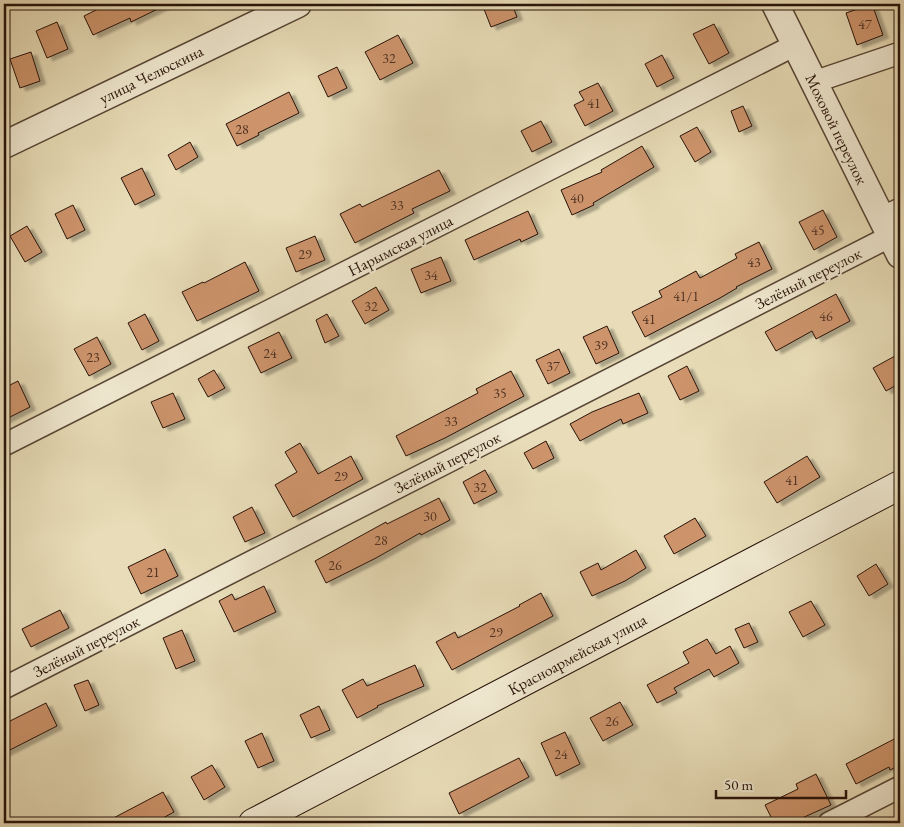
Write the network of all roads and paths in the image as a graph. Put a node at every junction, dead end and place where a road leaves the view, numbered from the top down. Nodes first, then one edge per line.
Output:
1 (298, 4) edge
2 (775, 4) edge
3 (795, 45) junction
4 (900, 53) edge
5 (814, 82) junction
6 (4, 144) edge
7 (893, 229) edge
8 (4, 445) edge
9 (900, 485) edge
10 (4, 688) edge
11 (900, 787) edge
12 (253, 823) edge
13 (829, 823) edge

1 - 6 street, улица Челюскина
2 - 3 street, Моховой переулок
3 - 5 street, Моховой переулок
3 - 8 street, Нарымская улица
4 - 5 street
5 - 7 street, Моховой переулок
7 - 10 street, Зелёный переулок
9 - 12 main road, Красноармейская улица
11 - 13 street

